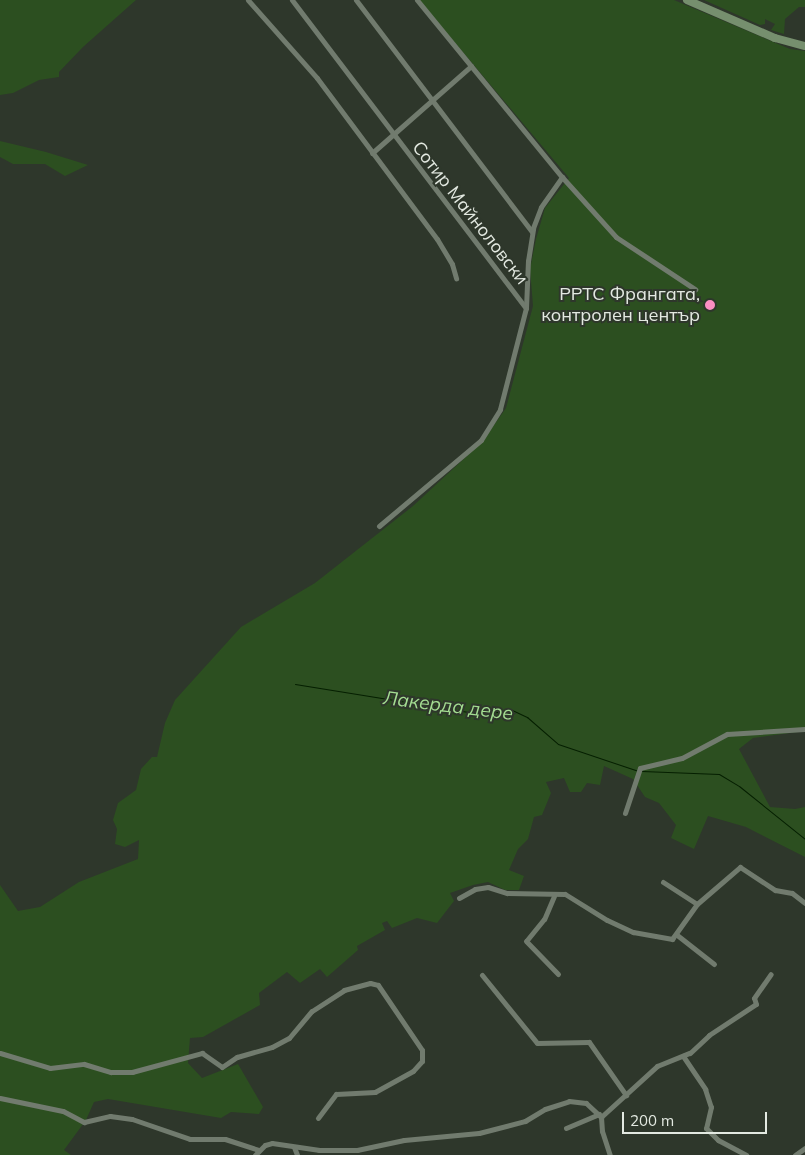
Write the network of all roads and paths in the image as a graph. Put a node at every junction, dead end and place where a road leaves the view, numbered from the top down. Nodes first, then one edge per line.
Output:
1 (248, 0) edge
2 (292, 0) edge
3 (356, 0) edge
4 (417, 0) edge
5 (687, 0) edge
6 (805, 46) edge
7 (471, 66) junction
8 (431, 101) junction
9 (392, 135) junction
10 (372, 153) junction
11 (562, 177) junction
12 (532, 232) junction
13 (456, 278) dead end
14 (695, 289) dead end
15 (526, 308) junction
16 (378, 526) dead end
17 (805, 729) edge
18 (625, 813) dead end
19 (663, 882) dead end
20 (554, 896) junction
21 (459, 898) dead end
22 (805, 902) edge
23 (697, 904) junction
24 (677, 935) junction
25 (714, 964) dead end
26 (558, 974) dead end
27 (771, 974) dead end
28 (482, 975) dead end
29 (0, 1053) edge
30 (683, 1056) junction
31 (626, 1095) junction
32 (0, 1098) edge
33 (600, 1115) junction
34 (318, 1118) dead end
35 (566, 1128) dead end
36 (294, 1146) junction
37 (805, 1148) edge
38 (256, 1153) edge
39 (297, 1155) edge
40 (610, 1155) edge
41 (746, 1155) edge
42 (794, 1155) edge

1 - 10 street
2 - 9 street, Сотир Майноловски
3 - 8 street
4 - 7 street
5 - 6 street
7 - 8 street
7 - 11 street
8 - 9 street
8 - 12 street
9 - 10 street
9 - 15 street, Сотир Майноловски
10 - 13 street
11 - 12 street
11 - 14 street
12 - 15 street
15 - 16 street
17 - 18 street
19 - 23 street
20 - 21 street
20 - 24 street
20 - 26 street
22 - 23 street
23 - 24 street
24 - 25 street
27 - 30 street
28 - 31 street
29 - 34 street
30 - 31 street
30 - 41 street
31 - 33 street
32 - 38 street
33 - 35 street
33 - 36 street
33 - 40 street
36 - 38 street
36 - 39 street
37 - 42 street

